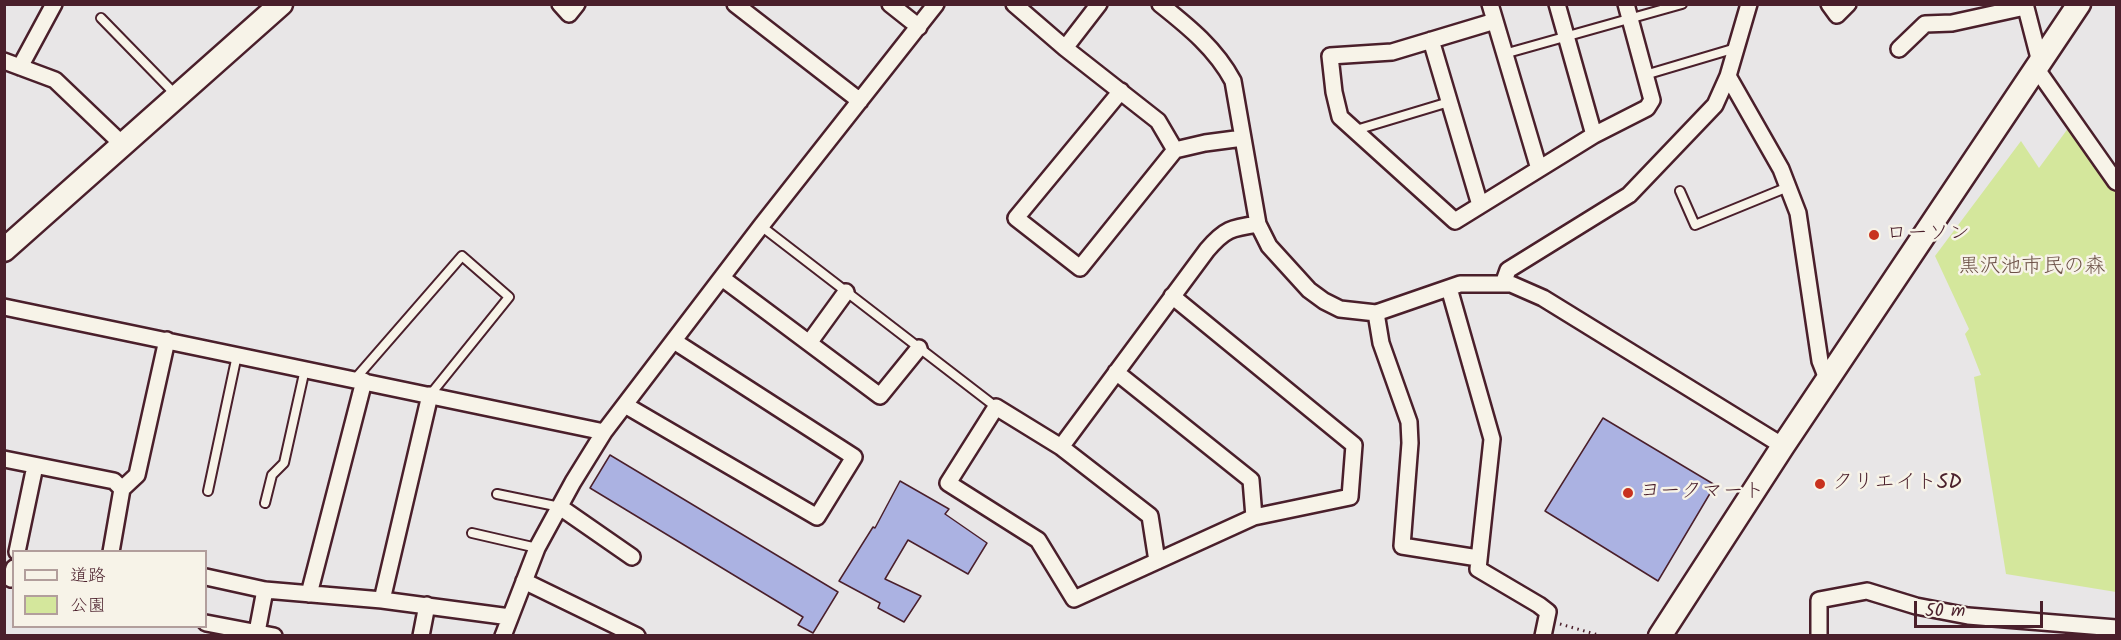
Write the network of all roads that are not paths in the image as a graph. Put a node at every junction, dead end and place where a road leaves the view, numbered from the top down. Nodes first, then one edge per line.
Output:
1 (54, 4) edge
2 (280, 4) edge
3 (560, 4) edge
4 (577, 4) edge
5 (735, 4) edge
6 (890, 4) edge
7 (936, 4) edge
8 (1014, 4) edge
9 (1099, 4) edge
10 (1490, 4) edge
11 (1557, 4) edge
12 (1682, 4) edge
13 (1749, 4) edge
14 (1828, 4) edge
15 (1848, 4) edge
16 (2079, 4) edge
17 (1165, 6) edge
18 (2025, 6) edge
19 (1628, 11) edge
20 (101, 18) dead end
21 (1495, 21) junction
22 (919, 27) junction
23 (1566, 35) junction
24 (1431, 40) junction
25 (1065, 48) junction
26 (1736, 48) junction
27 (1899, 49) dead end
28 (1504, 54) junction
29 (4, 61) edge
30 (2038, 65) junction
31 (20, 67) junction
32 (1645, 75) junction
33 (1728, 76) junction
34 (1121, 91) junction
35 (177, 96) junction
36 (860, 101) junction
37 (1449, 102) junction
38 (1355, 130) junction
39 (1594, 135) junction
40 (1243, 138) junction
41 (122, 144) junction
42 (1176, 150) junction
43 (1539, 169) junction
44 (2116, 182) edge
45 (1788, 187) junction
46 (1680, 191) dead end
47 (1480, 205) junction
48 (1258, 224) junction
49 (761, 226) junction
50 (4, 250) edge
51 (722, 278) junction
52 (1503, 284) junction
53 (1449, 288) junction
54 (846, 292) junction
55 (1172, 296) junction
56 (4, 307) edge
57 (1376, 313) junction
58 (167, 340) junction
59 (674, 341) junction
60 (809, 343) junction
61 (919, 348) junction
62 (237, 354) junction
63 (305, 369) junction
64 (1116, 372) junction
65 (359, 380) junction
66 (1828, 381) junction
67 (430, 395) junction
68 (625, 405) junction
69 (996, 406) junction
70 (604, 432) junction
71 (1783, 446) junction
72 (1062, 447) junction
73 (4, 459) edge
74 (35, 466) junction
75 (122, 489) junction
76 (208, 491) dead end
77 (497, 494) dead end
78 (265, 504) dead end
79 (560, 507) junction
80 (1254, 517) junction
81 (472, 533) dead end
82 (537, 548) junction
83 (17, 550) edge
84 (111, 550) edge
85 (632, 557) dead end
86 (1478, 558) junction
87 (1157, 561) junction
88 (207, 577) edge
89 (524, 581) junction
90 (265, 590) junction
91 (309, 594) junction
92 (382, 600) junction
93 (427, 605) junction
94 (510, 616) junction
95 (207, 623) edge
96 (2110, 631) edge
97 (257, 632) junction
98 (274, 636) edge
99 (421, 636) edge
100 (503, 636) edge
101 (637, 636) edge
102 (1543, 636) edge
103 (1660, 636) edge
104 (1819, 636) edge

1 - 31 street
2 - 35 street
3 - 4 street
5 - 36 street
6 - 22 street
7 - 22 street
8 - 25 street
9 - 25 street
10 - 21 street
11 - 23 street
12 - 19 lane
13 - 26 street
14 - 15 street
16 - 30 street
17 - 40 street
18 - 27 street
18 - 30 street
19 - 23 lane
19 - 32 street
20 - 35 lane
21 - 24 street
21 - 28 street
22 - 36 street
23 - 28 lane
23 - 39 street
24 - 37 street
24 - 38 street
25 - 34 street
26 - 32 lane
26 - 33 street
28 - 43 street
29 - 31 street
30 - 44 street
30 - 66 street
31 - 41 street
32 - 39 street
33 - 45 street
33 - 52 street
34 - 42 street
34 - 42 street
35 - 41 street
36 - 49 street
37 - 38 lane
37 - 47 street
38 - 47 street
39 - 43 street
40 - 42 street
40 - 48 street
41 - 50 street
43 - 47 street
45 - 46 lane
45 - 66 street
48 - 55 street
48 - 57 street
49 - 51 street
49 - 54 lane
51 - 59 street
51 - 60 street
52 - 53 street
52 - 71 street
53 - 57 street
53 - 86 street
54 - 60 street
54 - 61 lane
55 - 64 street
55 - 80 street
56 - 58 street
57 - 86 street
58 - 62 street
58 - 75 street
59 - 68 street
59 - 68 street
60 - 61 street
61 - 69 lane
62 - 63 street
62 - 76 lane
63 - 65 street
63 - 78 lane
64 - 72 street
64 - 80 street
65 - 67 street
65 - 67 lane
65 - 91 street
66 - 71 street
67 - 70 street
67 - 92 street
68 - 70 street
69 - 72 street
69 - 87 street
70 - 79 street
71 - 103 street
72 - 87 street
73 - 74 street
74 - 75 street
74 - 83 street
75 - 84 street
77 - 79 lane
79 - 82 street
79 - 85 street
80 - 87 street
81 - 82 lane
82 - 89 street
86 - 102 street
88 - 90 street
89 - 94 street
89 - 101 street
90 - 91 street
90 - 97 street
91 - 92 street
92 - 93 street
93 - 94 street
93 - 99 street
94 - 100 street
95 - 97 street
96 - 104 street
97 - 98 street

